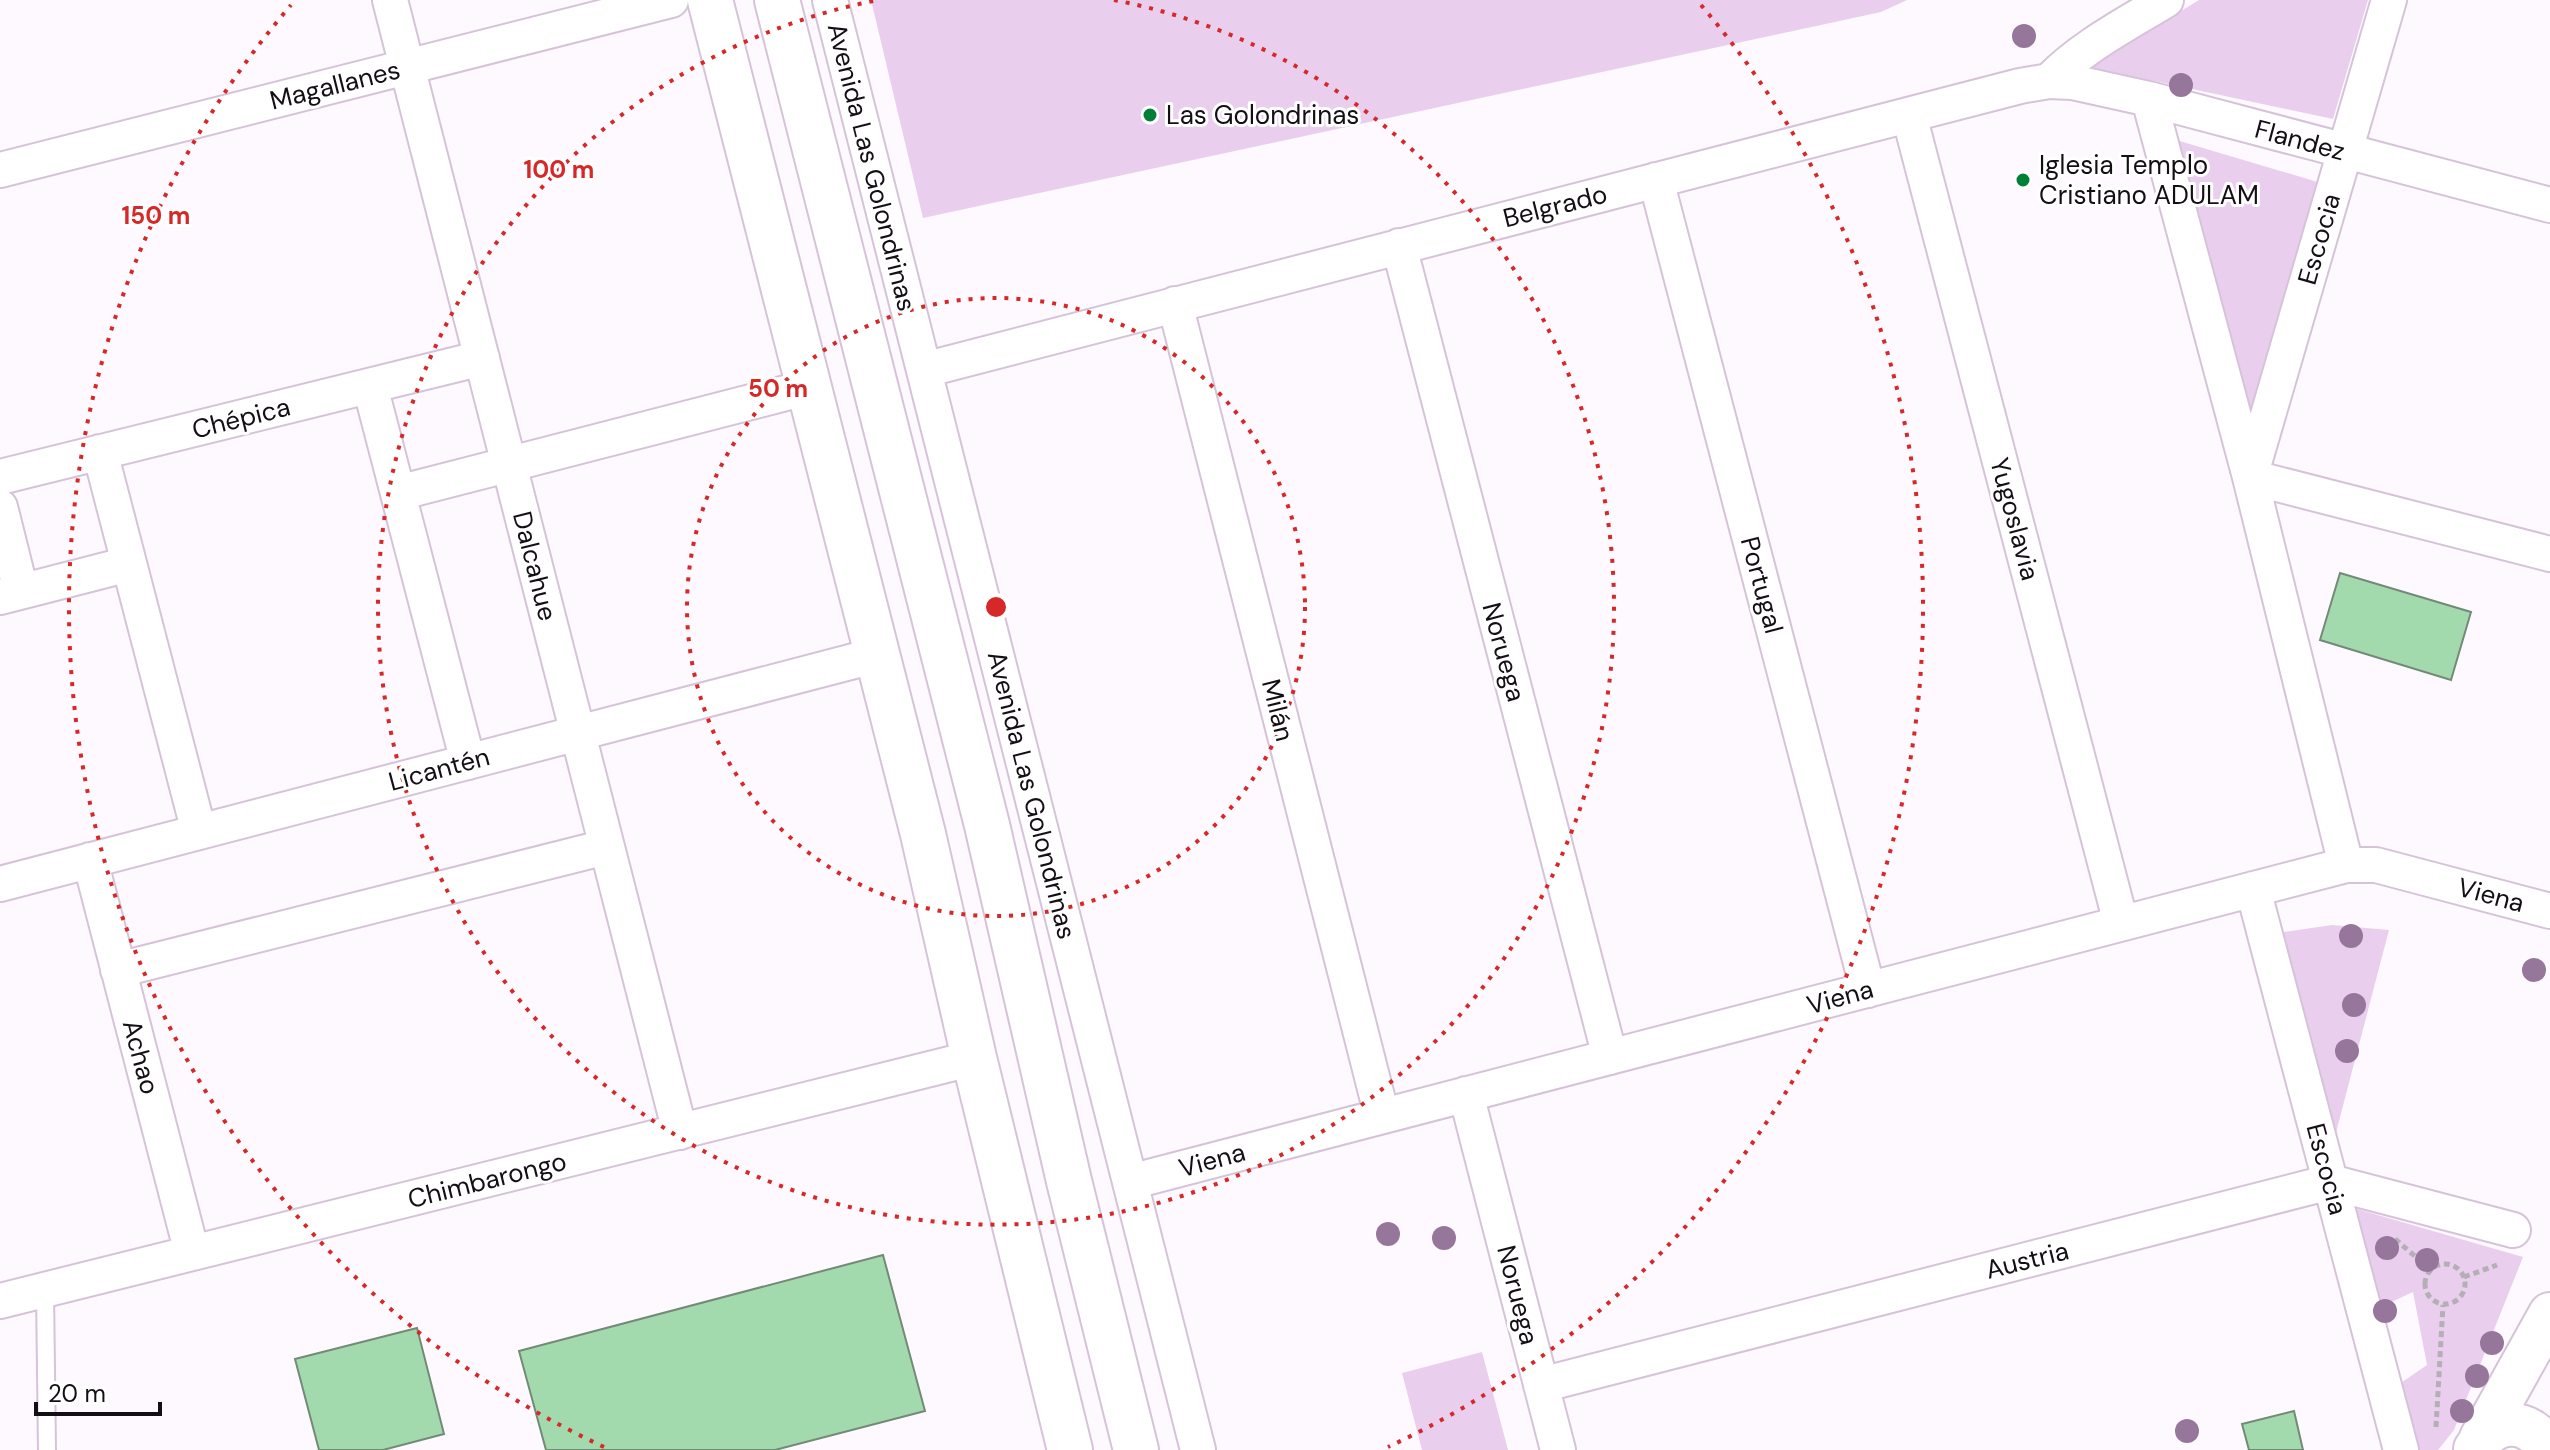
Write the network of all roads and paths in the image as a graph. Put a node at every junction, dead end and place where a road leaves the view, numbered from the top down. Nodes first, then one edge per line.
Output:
1 (390, 0) edge
2 (671, 0) edge
3 (710, 0) edge
4 (777, 0) edge
5 (830, 0) edge
6 (2166, 0) edge
7 (2389, 0) edge
8 (407, 67) junction
9 (2049, 81) junction
10 (2149, 99) junction
11 (1909, 115) junction
12 (2345, 152) junction
13 (0, 170) edge
14 (1656, 180) junction
15 (2550, 205) edge
16 (1399, 246) junction
17 (1175, 304) junction
18 (482, 358) junction
19 (924, 370) junction
20 (370, 386) junction
21 (809, 387) junction
22 (100, 452) junction
23 (509, 466) junction
24 (0, 477) edge
25 (2250, 477) junction
26 (398, 493) junction
27 (0, 507) edge
28 (2550, 554) edge
29 (129, 564) junction
30 (11, 594) edge
31 (877, 655) junction
32 (578, 733) junction
33 (468, 762) junction
34 (199, 832) junction
35 (606, 847) junction
36 (90, 860) junction
37 (2346, 865) junction
38 (0, 884) edge
39 (2253, 889) junction
40 (2550, 911) edge
41 (2121, 923) junction
42 (118, 970) junction
43 (1868, 990) junction
44 (1610, 1057) junction
45 (974, 1058) junction
46 (1466, 1094) junction
47 (1382, 1116) junction
48 (680, 1132) junction
49 (1130, 1182) junction
50 (2330, 1182) junction
51 (2513, 1230) dead end
52 (192, 1253) junction
53 (45, 1290) junction
54 (0, 1301) edge
55 (2443, 1305) junction
56 (2550, 1314) edge
57 (1541, 1385) junction
58 (2433, 1438) dead end
59 (2550, 1439) edge
60 (2476, 1447) edge
61 (47, 1450) edge
62 (1070, 1450) edge
63 (1136, 1450) edge
64 (1198, 1450) edge
65 (1558, 1450) edge
66 (2401, 1450) edge
67 (2549, 1450) edge

1 - 8 street, Dalcahue
2 - 8 street, Magallanes
3 - 21 main road
4 - 63 main road, Avenida Las Golondrinas
5 - 19 street, Avenida Las Golondrinas
6 - 9 street
7 - 12 street, Escocia
8 - 13 street, Magallanes
8 - 18 street, Dalcahue
9 - 10 street, Flandez
9 - 11 street, Belgrado
10 - 12 street, Flandez
10 - 25 street
11 - 14 street, Belgrado
11 - 41 street, Yugoslavia
12 - 15 street, Flandez
12 - 25 street, Escocia
14 - 16 street, Belgrado
14 - 43 street, Portugal
16 - 17 street, Belgrado
16 - 44 street, Noruega
17 - 19 street, Belgrado
17 - 47 street, Milán
18 - 20 street, Chépica
18 - 23 street, Dalcahue
19 - 49 street, Avenida Las Golondrinas
20 - 22 street, Chépica
20 - 26 street
21 - 23 street
21 - 31 main road
22 - 24 street, Chépica
22 - 29 street
23 - 26 street
23 - 32 street, Dalcahue
25 - 28 street
25 - 37 street
26 - 33 street
27 - 30 street
29 - 30 street
29 - 34 street
31 - 32 street, Licantén
31 - 45 main road
32 - 33 street, Licantén
32 - 35 street, Dalcahue
33 - 34 street, Licantén
34 - 36 street, Licantén
35 - 42 street
35 - 48 street, Dalcahue
36 - 38 street, Licantén
36 - 42 street, Achao
37 - 39 street, Viena
37 - 40 street, Viena
39 - 41 street, Viena
39 - 50 street, Escocia
41 - 43 street, Viena
42 - 52 street, Achao
43 - 44 street, Viena
44 - 46 street, Viena
45 - 48 street, Chimbarongo
45 - 62 main road
46 - 47 street, Viena
46 - 57 street, Noruega
47 - 49 street, Viena
48 - 52 street, Chimbarongo
49 - 64 street, Avenida Las Golondrinas
50 - 51 street, Austria
50 - 57 street, Austria
50 - 66 street, Escocia
52 - 53 street, Chimbarongo
53 - 54 street, Chimbarongo
53 - 61 lane
55 - 55 path
55 - 58 path
56 - 60 street
57 - 65 street, Noruega
59 - 67 street
60 - 67 street

